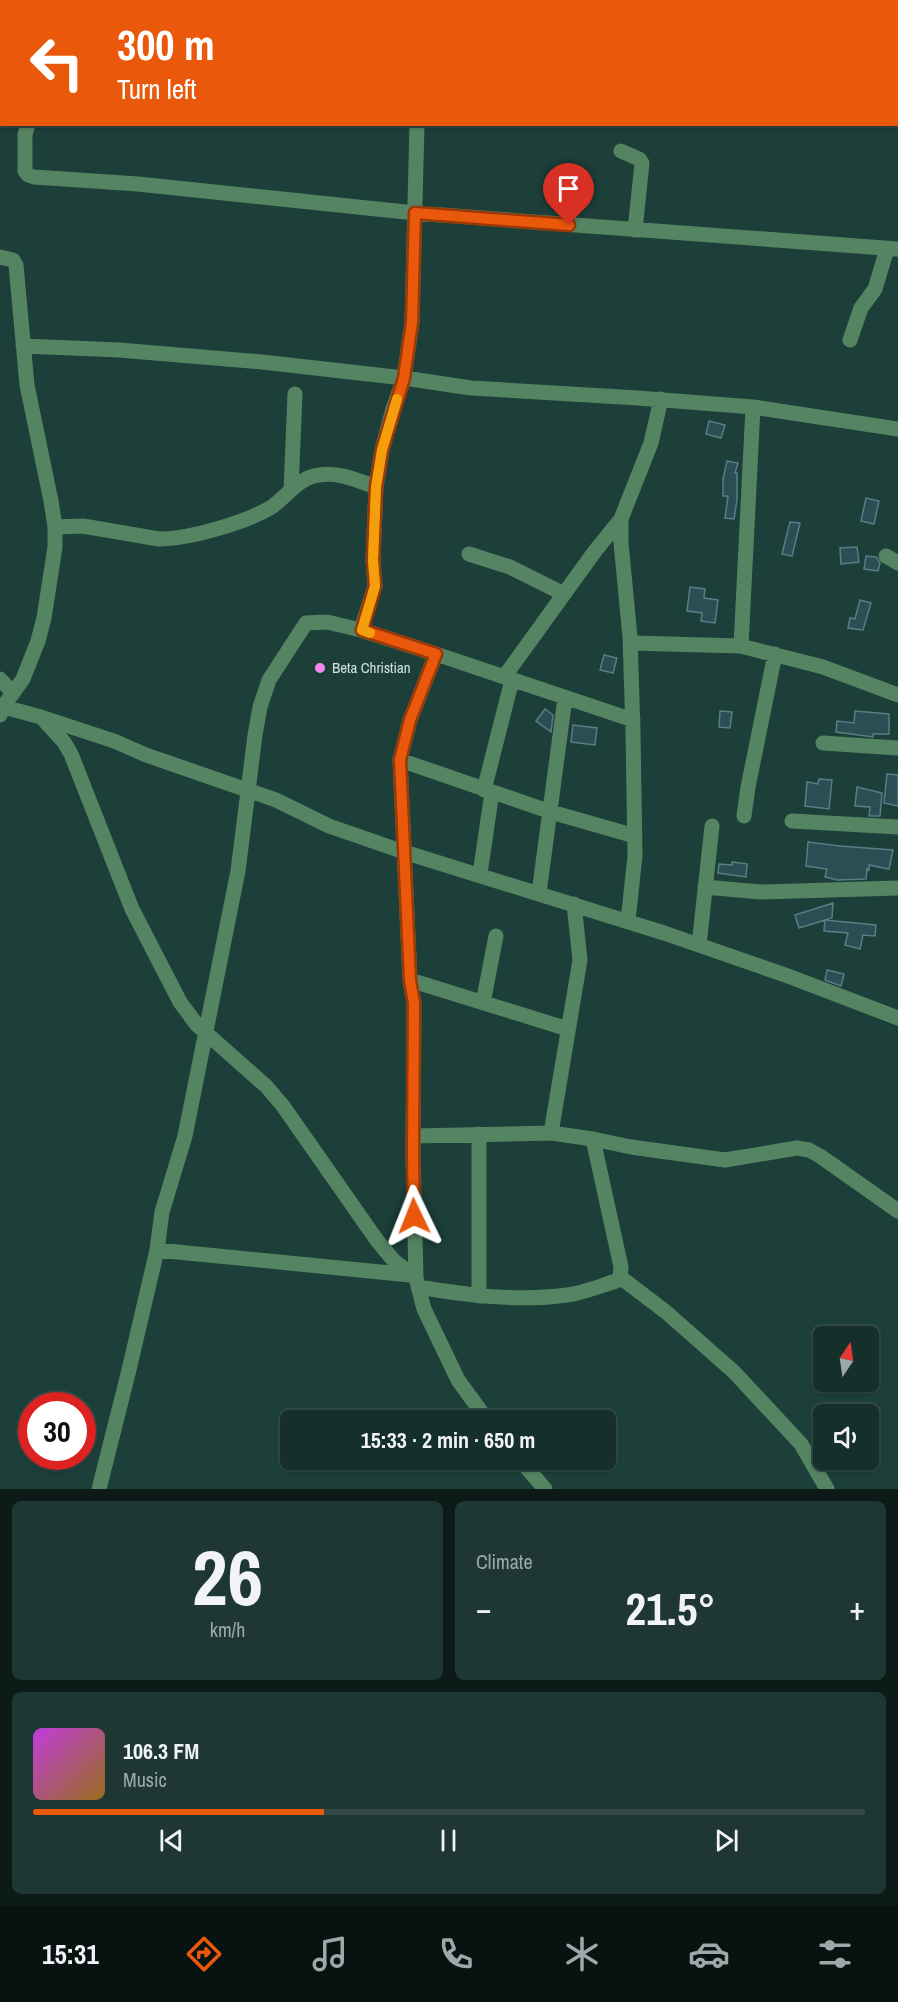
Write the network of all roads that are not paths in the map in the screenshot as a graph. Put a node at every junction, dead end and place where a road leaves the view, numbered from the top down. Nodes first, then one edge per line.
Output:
1 (28, 126) edge
2 (417, 126) edge
3 (621, 151) dead end
4 (415, 213) junction
5 (635, 230) junction
6 (893, 249) edge
7 (0, 257) edge
8 (850, 340) dead end
9 (23, 346) junction
10 (404, 378) junction
11 (295, 394) dead end
12 (661, 399) junction
13 (753, 407) junction
14 (898, 429) edge
15 (376, 487) junction
16 (291, 490) junction
17 (621, 519) junction
18 (55, 527) junction
19 (469, 554) dead end
20 (564, 594) junction
21 (362, 630) junction
22 (631, 643) junction
23 (741, 646) junction
24 (436, 654) junction
25 (775, 654) junction
26 (508, 678) junction
27 (0, 679) edge
28 (13, 693) junction
29 (898, 694) edge
30 (565, 698) junction
31 (1, 709) edge
32 (41, 717) junction
33 (633, 720) junction
34 (822, 743) dead end
35 (898, 748) edge
36 (400, 760) junction
37 (249, 791) junction
38 (488, 791) junction
39 (551, 812) junction
40 (744, 816) dead end
41 (792, 821) dead end
42 (712, 826) dead end
43 (898, 826) edge
44 (635, 836) junction
45 (404, 852) junction
46 (480, 874) junction
47 (705, 887) junction
48 (898, 888) edge
49 (539, 893) junction
50 (574, 904) junction
51 (628, 921) junction
52 (496, 936) dead end
53 (699, 945) junction
54 (410, 980) junction
55 (483, 1003) junction
56 (898, 1018) edge
57 (568, 1029) junction
58 (206, 1033) junction
59 (551, 1133) junction
60 (479, 1134) junction
61 (413, 1136) junction
62 (592, 1139) junction
63 (898, 1211) edge
64 (157, 1250) junction
65 (620, 1277) junction
66 (415, 1280) junction
67 (479, 1296) junction
68 (480, 1410) edge
69 (529, 1470) edge
70 (546, 1488) edge
71 (99, 1489) edge
72 (827, 1489) edge

1 - 4 street
2 - 4 street
3 - 5 street
4 - 5 street
4 - 10 street
5 - 6 street
6 - 8 street
7 - 9 street
9 - 10 street
9 - 18 street
10 - 12 street
10 - 15 street
11 - 16 street
12 - 13 street
12 - 17 street
13 - 14 street
13 - 23 street
15 - 16 street
15 - 21 street
16 - 18 street
17 - 20 street
17 - 22 street
18 - 28 street
19 - 20 street
20 - 26 street
21 - 24 street
21 - 37 street
22 - 23 street
22 - 33 street
23 - 25 street
24 - 26 street
24 - 36 street
25 - 29 street
25 - 40 street
26 - 30 street
26 - 38 street
27 - 28 street
28 - 31 street
30 - 33 street
30 - 39 street
31 - 32 street
32 - 37 street
32 - 58 street
33 - 44 street
34 - 35 street
36 - 38 street
36 - 45 street
37 - 45 street
37 - 58 street
38 - 39 street
38 - 46 street
39 - 44 street
39 - 49 street
41 - 43 street
42 - 47 street
44 - 51 street
45 - 46 street
45 - 54 street
46 - 49 street
47 - 48 street
47 - 53 street
49 - 50 street
50 - 51 street
50 - 57 street
51 - 53 street
52 - 55 street
53 - 56 street
54 - 55 street
54 - 61 street
55 - 57 street
57 - 59 street
58 - 64 street
58 - 66 street
59 - 60 street
59 - 62 street
60 - 61 street
60 - 67 street
61 - 66 street
62 - 63 street
62 - 65 street
64 - 66 street
64 - 71 street
65 - 67 street
65 - 72 street
66 - 67 street
66 - 68 street
69 - 70 street

